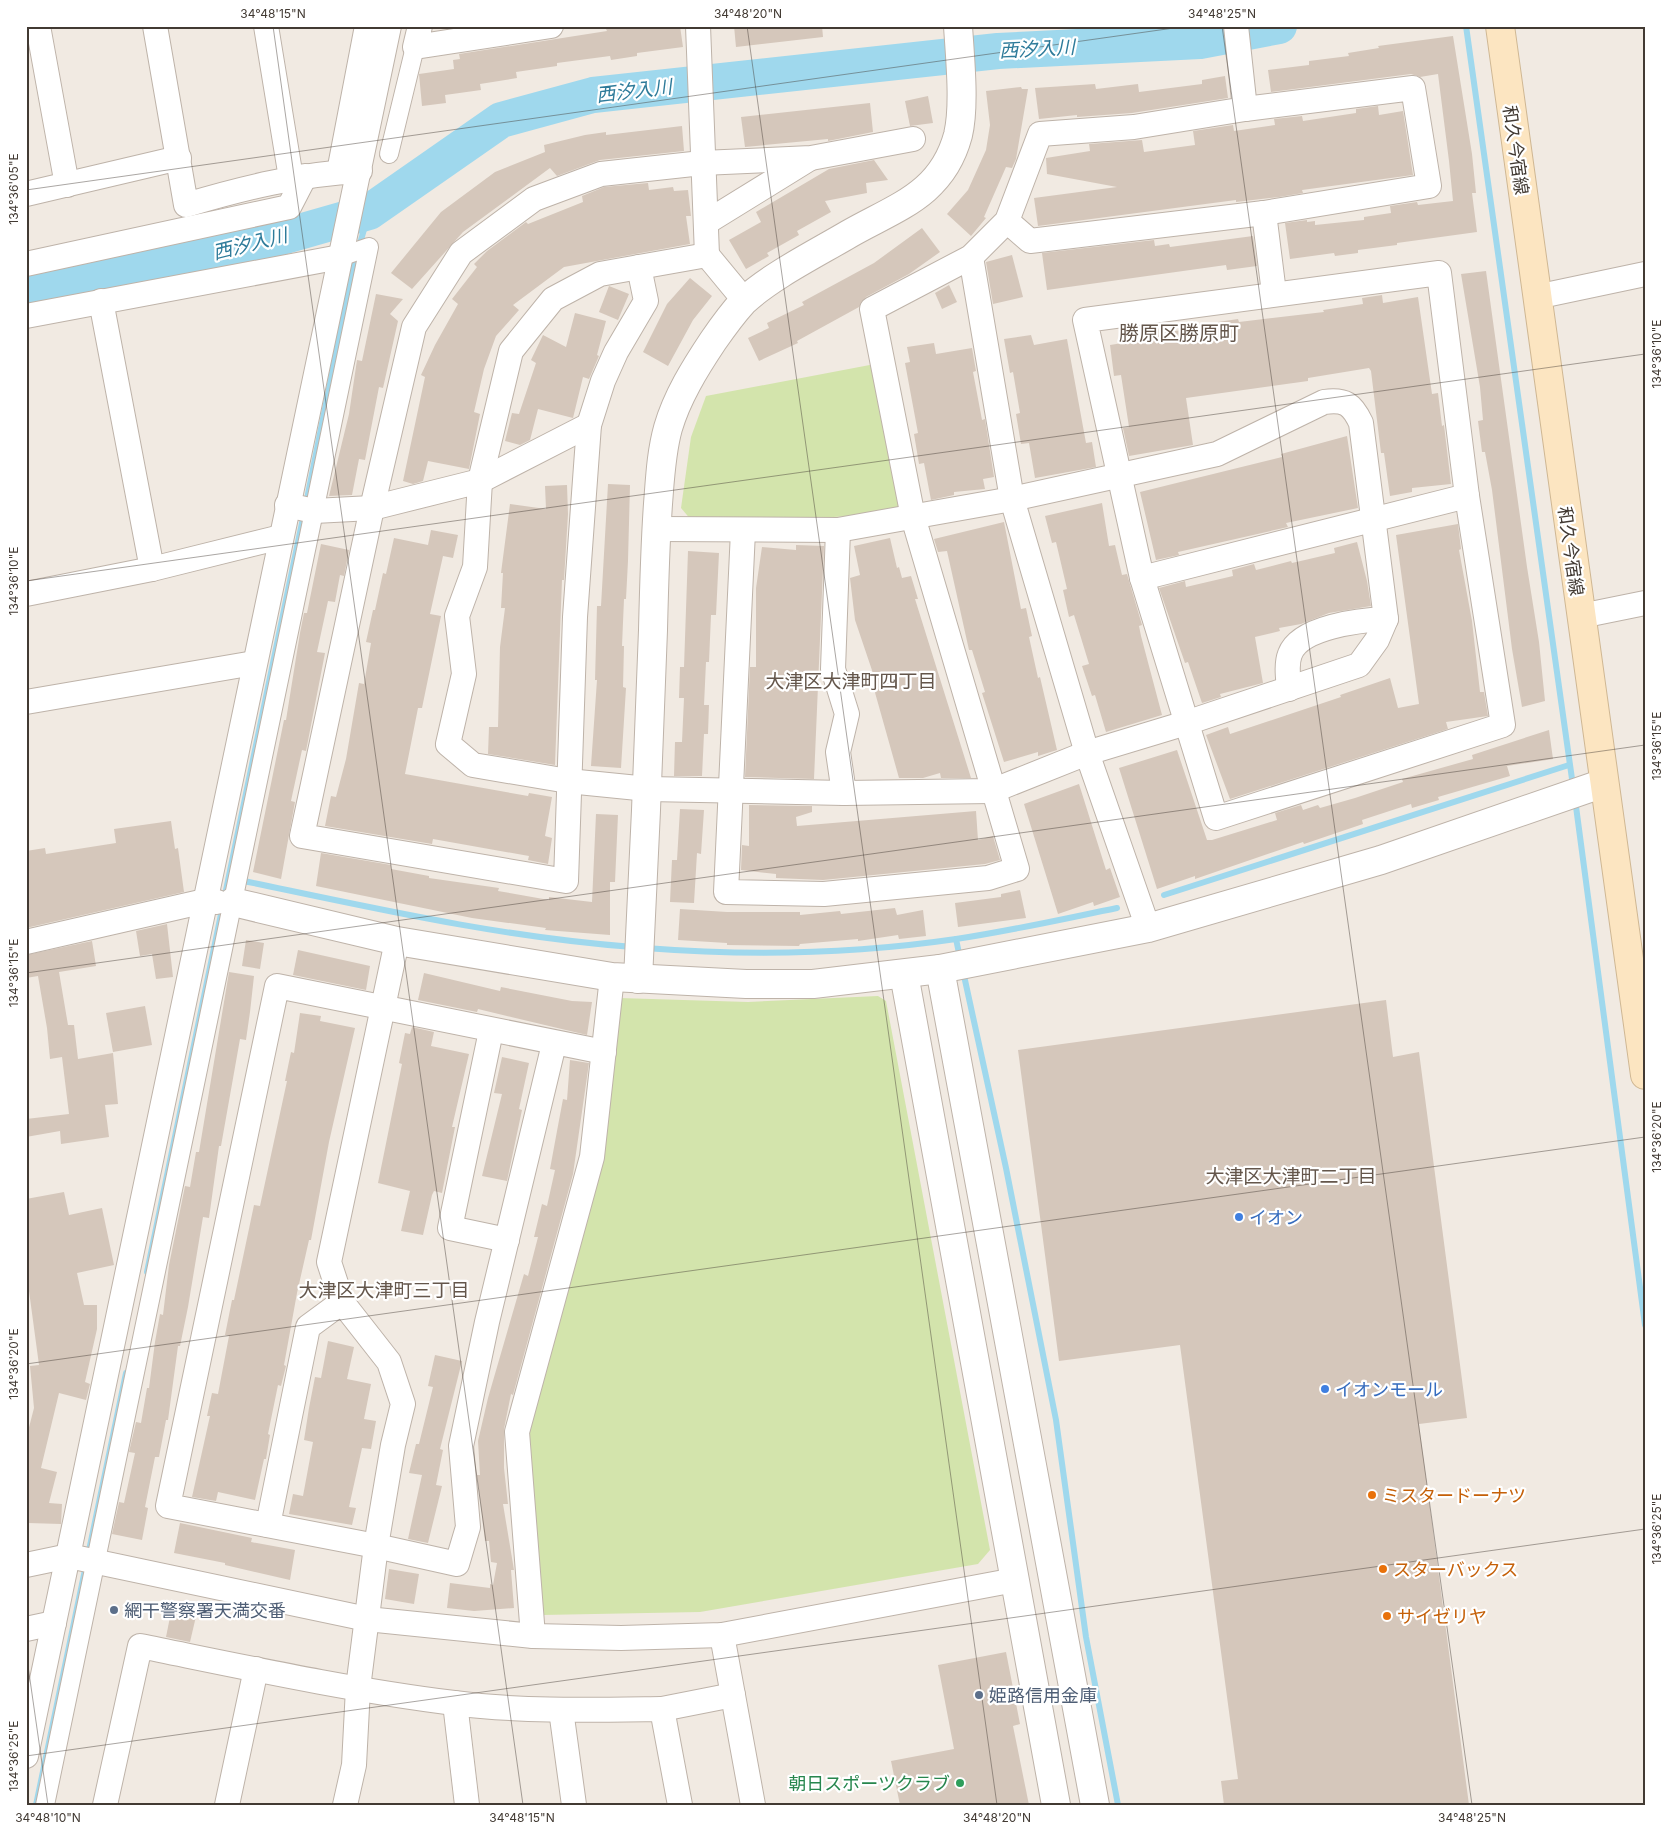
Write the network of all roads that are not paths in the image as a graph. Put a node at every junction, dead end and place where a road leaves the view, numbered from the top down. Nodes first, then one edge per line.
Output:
1 (38, 26) edge
2 (154, 26) edge
3 (266, 26) edge
4 (367, 26) edge
5 (389, 26) edge
6 (551, 26) edge
7 (698, 26) edge
8 (1236, 26) edge
9 (1500, 26) edge
10 (958, 28) edge
11 (418, 36) edge
12 (1245, 109) junction
13 (913, 139) dead end
14 (389, 154) dead end
15 (179, 158) junction
16 (810, 158) junction
17 (702, 163) junction
18 (349, 171) junction
19 (298, 177) junction
20 (67, 185) junction
21 (26, 194) edge
22 (1264, 213) junction
23 (1007, 221) junction
24 (707, 222) junction
25 (707, 255) junction
26 (340, 257) junction
27 (971, 257) junction
28 (26, 264) edge
29 (639, 267) junction
30 (1645, 274) edge
31 (1274, 294) junction
32 (1536, 297) junction
33 (101, 301) junction
34 (745, 301) junction
35 (26, 316) edge
36 (588, 425) junction
37 (1119, 476) junction
38 (480, 481) junction
39 (1466, 496) junction
40 (1012, 499) junction
41 (287, 504) junction
42 (372, 508) junction
43 (314, 511) junction
44 (913, 517) junction
45 (1374, 519) junction
46 (656, 529) junction
47 (838, 530) junction
48 (742, 531) junction
49 (281, 537) junction
50 (152, 570) junction
51 (1142, 578) junction
52 (26, 594) edge
53 (1645, 604) edge
54 (1581, 616) junction
55 (1386, 619) junction
56 (254, 663) junction
57 (1289, 689) junction
58 (26, 702) edge
59 (1186, 723) junction
60 (1087, 752) junction
61 (568, 781) junction
62 (1604, 783) junction
63 (648, 789) junction
64 (732, 791) junction
65 (992, 791) junction
66 (844, 793) junction
67 (205, 901) junction
68 (233, 902) junction
69 (1148, 928) junction
70 (397, 941) junction
71 (26, 942) edge
72 (940, 970) junction
73 (904, 974) junction
74 (625, 978) junction
75 (382, 1008) junction
76 (491, 1031) junction
77 (554, 1044) junction
78 (604, 1052) junction
79 (1645, 1075) edge
80 (507, 1240) junction
81 (342, 1302) junction
82 (268, 1525) junction
83 (376, 1546) junction
84 (69, 1556) junction
85 (95, 1562) junction
86 (26, 1565) edge
87 (1015, 1580) junction
88 (367, 1619) junction
89 (54, 1623) junction
90 (26, 1629) edge
91 (722, 1635) junction
92 (533, 1636) junction
93 (256, 1669) junction
94 (358, 1688) junction
95 (733, 1695) junction
96 (455, 1703) junction
97 (662, 1709) junction
98 (561, 1710) junction
99 (26, 1756) edge
100 (45, 1805) edge
101 (105, 1805) edge
102 (227, 1805) edge
103 (345, 1805) edge
104 (467, 1805) edge
105 (574, 1805) edge
106 (680, 1805) edge
107 (753, 1805) edge
108 (1056, 1805) edge
109 (1095, 1805) edge

1 - 20 street
2 - 15 street
3 - 19 street
4 - 18 street
5 - 18 street
6 - 11 street
7 - 17 street
8 - 12 street
9 - 32 main road, 和久今宿線
10 - 34 street
11 - 14 street
12 - 22 street
12 - 23 street
13 - 16 street
15 - 19 street
15 - 20 street
16 - 17 street
16 - 24 street
17 - 24 street
17 - 42 street
18 - 19 street
18 - 26 street
19 - 28 street
20 - 21 street
22 - 23 street
22 - 31 street
23 - 27 street
24 - 25 street
25 - 29 street
25 - 34 street
26 - 33 street
26 - 41 street
26 - 43 street
27 - 40 street
27 - 44 street
29 - 36 street
29 - 38 street
30 - 32 street
31 - 37 street
31 - 39 street
32 - 54 main road, 和久今宿線
33 - 35 street
33 - 50 street
34 - 46 street
36 - 38 street
36 - 61 street
37 - 40 street
37 - 45 street
37 - 51 street
38 - 42 street
38 - 61 street
39 - 45 street
39 - 59 street
40 - 44 street
40 - 60 street
41 - 43 street
41 - 49 street
42 - 43 street
42 - 61 street
43 - 68 street
44 - 47 street
44 - 65 street
45 - 51 street
45 - 55 street
46 - 48 street
46 - 63 street
47 - 48 street
47 - 66 street
48 - 64 street
49 - 50 street
49 - 56 street
50 - 52 street
51 - 59 street
53 - 54 street
54 - 62 main road, 和久今宿線
55 - 57 street
55 - 57 street
56 - 58 street
56 - 67 street
57 - 59 street
59 - 60 street
60 - 65 street
60 - 69 street
61 - 63 street
62 - 69 street
62 - 79 main road, 和久今宿線
63 - 64 street
63 - 74 street
64 - 65 street
64 - 66 street
65 - 66 street
67 - 68 street
67 - 71 street
67 - 84 street
68 - 70 street
68 - 85 street
69 - 72 street
70 - 74 street
70 - 75 street
72 - 73 street
72 - 109 street
73 - 74 street
73 - 87 street
74 - 78 street
75 - 76 street
75 - 81 street
75 - 82 street
76 - 77 street
76 - 80 street
77 - 78 street
77 - 80 street
78 - 92 street
80 - 83 street
81 - 82 street
81 - 83 street
82 - 83 street
83 - 88 street
84 - 85 street
84 - 86 street
84 - 89 street
85 - 88 street
85 - 100 street
87 - 91 street
87 - 108 street
88 - 92 street
88 - 94 street
89 - 90 street
89 - 99 street
91 - 92 street
91 - 95 street
93 - 94 street
93 - 101 street
93 - 102 street
94 - 96 street
94 - 103 street
95 - 97 street
95 - 107 street
96 - 98 street
96 - 104 street
97 - 98 street
97 - 106 street
98 - 105 street

